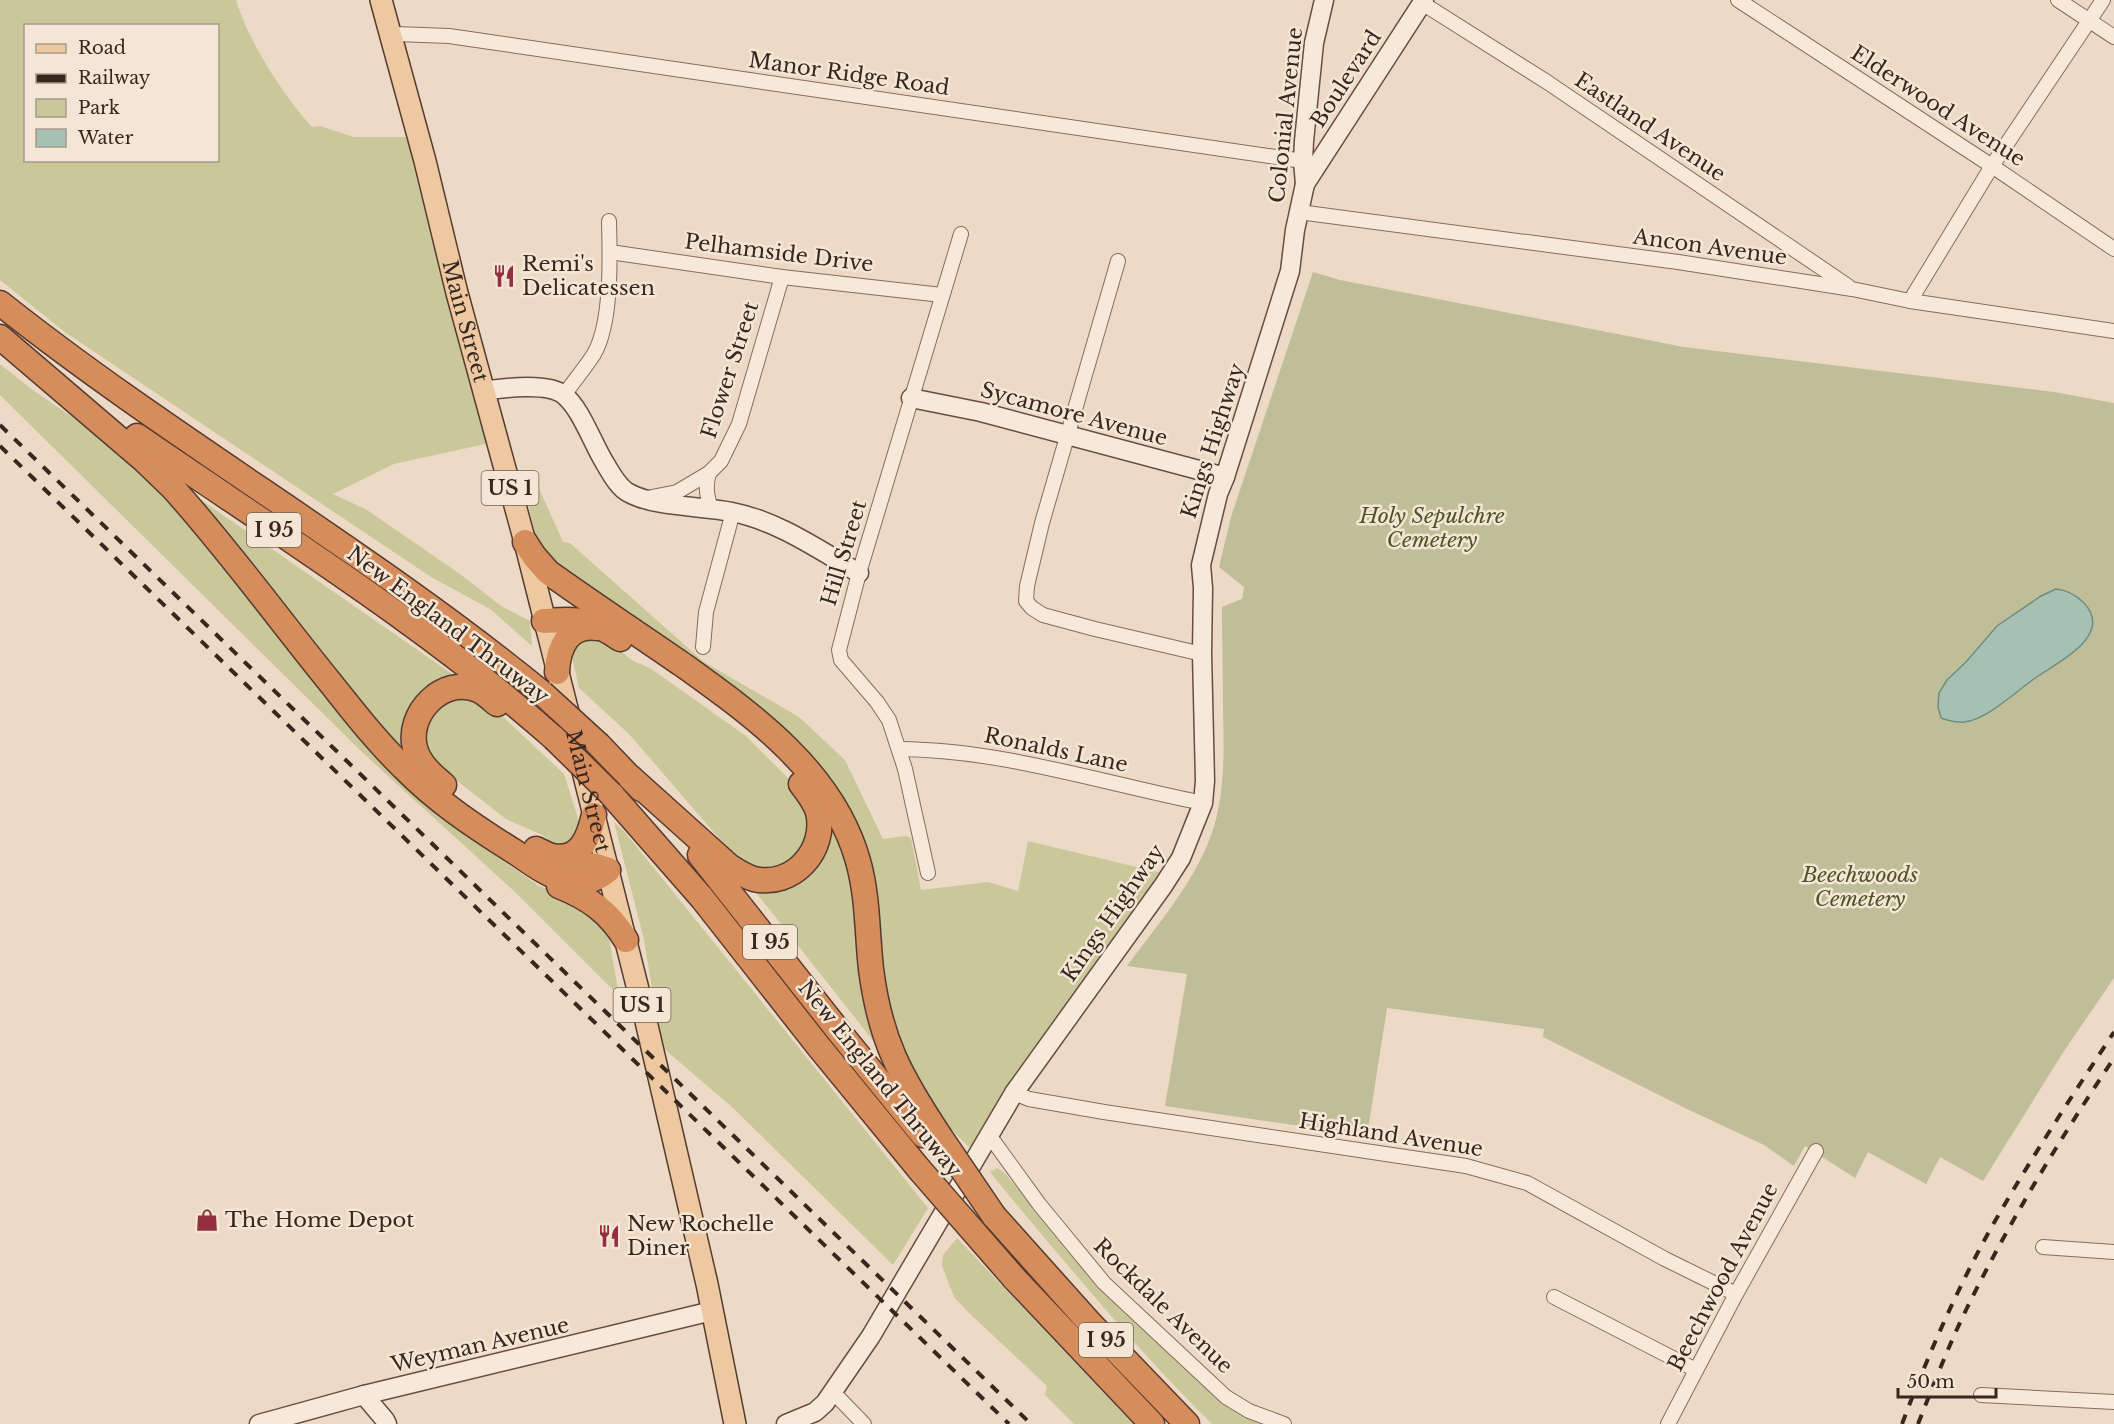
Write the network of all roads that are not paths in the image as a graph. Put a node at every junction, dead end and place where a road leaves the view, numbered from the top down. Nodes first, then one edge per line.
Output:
1 (381, 0) edge
2 (1324, 0) edge
3 (1738, 0) edge
4 (2058, 0) edge
5 (2103, 0) edge
6 (1424, 2) edge
7 (2089, 21) junction
8 (2114, 37) edge
9 (392, 38) junction
10 (1303, 161) junction
11 (1992, 166) junction
12 (1305, 184) junction
13 (1299, 212) junction
14 (609, 221) dead end
15 (961, 234) dead end
16 (2114, 249) edge
17 (610, 252) junction
18 (1118, 261) dead end
19 (1290, 271) joint
20 (782, 277) junction
21 (1852, 289) junction
22 (942, 295) junction
23 (1910, 301) junction
24 (0, 303) edge
25 (2114, 331) edge
26 (0, 336) edge
27 (484, 391) junction
28 (564, 395) junction
29 (911, 398) junction
30 (1066, 435) junction
31 (710, 473) junction
32 (1225, 477) junction
33 (645, 499) junction
34 (711, 509) junction
35 (733, 512) junction
36 (525, 542) junction
37 (859, 573) junction
38 (543, 614) junction
39 (608, 622) junction
40 (703, 647) dead end
41 (1202, 654) junction
42 (557, 672) junction
43 (549, 734) junction
44 (900, 748) junction
45 (630, 777) junction
46 (1203, 803) junction
47 (594, 815) junction
48 (487, 834) junction
49 (544, 854) junction
50 (608, 870) junction
51 (928, 873) dead end
52 (626, 940) junction
53 (1014, 1094) junction
54 (989, 1135) junction
55 (936, 1140) junction
56 (1816, 1151) dead end
57 (2043, 1247) dead end
58 (2114, 1252) edge
59 (1736, 1294) junction
60 (1554, 1298) dead end
61 (712, 1311) junction
62 (1696, 1370) junction
63 (833, 1392) junction
64 (364, 1395) junction
65 (1982, 1395) dead end
66 (2114, 1402) edge
67 (811, 1418) edge
68 (259, 1424) edge
69 (387, 1424) edge
70 (735, 1424) edge
71 (786, 1424) edge
72 (864, 1424) edge
73 (1152, 1424) edge
74 (1187, 1424) edge
75 (1284, 1424) edge
76 (1668, 1424) edge

1 - 9 main road, US 1
2 - 10 street, Colonial Avenue
3 - 11 street, Elderwood Avenue
4 - 7 street
5 - 7 street
6 - 12 street, Boulevard
6 - 21 street, Eastland Avenue
7 - 8 street
7 - 11 street
9 - 10 street, Manor Ridge Road
9 - 27 main road, Main Street / US 1
10 - 12 street, Colonial Avenue
11 - 16 street, Elderwood Avenue
11 - 23 street
12 - 13 street, Colonial Avenue
13 - 19 street, Colonial Avenue
13 - 21 street, Ancon Avenue
14 - 17 street
15 - 22 street, Hill Street
17 - 20 street, Pelhamside Drive
17 - 28 street
18 - 30 street
19 - 32 street, Kings Highway
20 - 22 street, Pelhamside Drive
20 - 31 street, Flower Street
21 - 23 street, Ancon Avenue
22 - 29 street, Hill Street
23 - 25 street, Ancon Avenue
24 - 45 highway, New England Thruway / I 95, bridge
26 - 43 highway, New England Thruway / I 95
26 - 48 highway
27 - 28 street
27 - 36 main road, Main Street / US 1
28 - 33 street
29 - 30 street, Sycamore Avenue
29 - 37 street, Hill Street
30 - 32 street, Sycamore Avenue
30 - 41 street
31 - 33 street, Flower Street
31 - 34 street
32 - 41 street, Kings Highway
33 - 34 street
34 - 35 street
35 - 37 street
35 - 40 street
36 - 38 main road, Main Street / US 1
36 - 39 highway
37 - 44 street, Hill Street
38 - 39 highway
38 - 42 main road, Main Street / US 1
39 - 42 highway
39 - 45 highway
39 - 55 highway
41 - 46 street, Kings Highway
42 - 47 main road, Main Street / US 1
43 - 49 highway
43 - 73 highway, New England Thruway / I 95, bridge
44 - 46 street, Ronalds Lane
44 - 51 street, Hill Street
45 - 55 highway, New England Thruway / I 95
46 - 53 street, Kings Highway
47 - 49 highway
47 - 50 main road, Main Street / US 1
48 - 50 highway
48 - 52 highway
49 - 50 highway
50 - 52 main road, Main Street / US 1
52 - 61 main road, Main Street / US 1
53 - 54 street, Kings Highway
53 - 59 street, Highland Avenue
54 - 63 street, Kings Highway
54 - 75 street, Rockdale Avenue
55 - 74 highway, I 95, bridge
56 - 59 street, Beechwood Avenue
57 - 58 street
59 - 62 street, Beechwood Avenue
60 - 62 street
61 - 64 street, Weyman Avenue
61 - 70 main road, Main Street / US 1
62 - 76 street, Beechwood Avenue
63 - 67 street, Kings Highway
63 - 72 street
64 - 68 street, Weyman Avenue
64 - 69 street
65 - 66 street
67 - 71 street, Kings Highway

